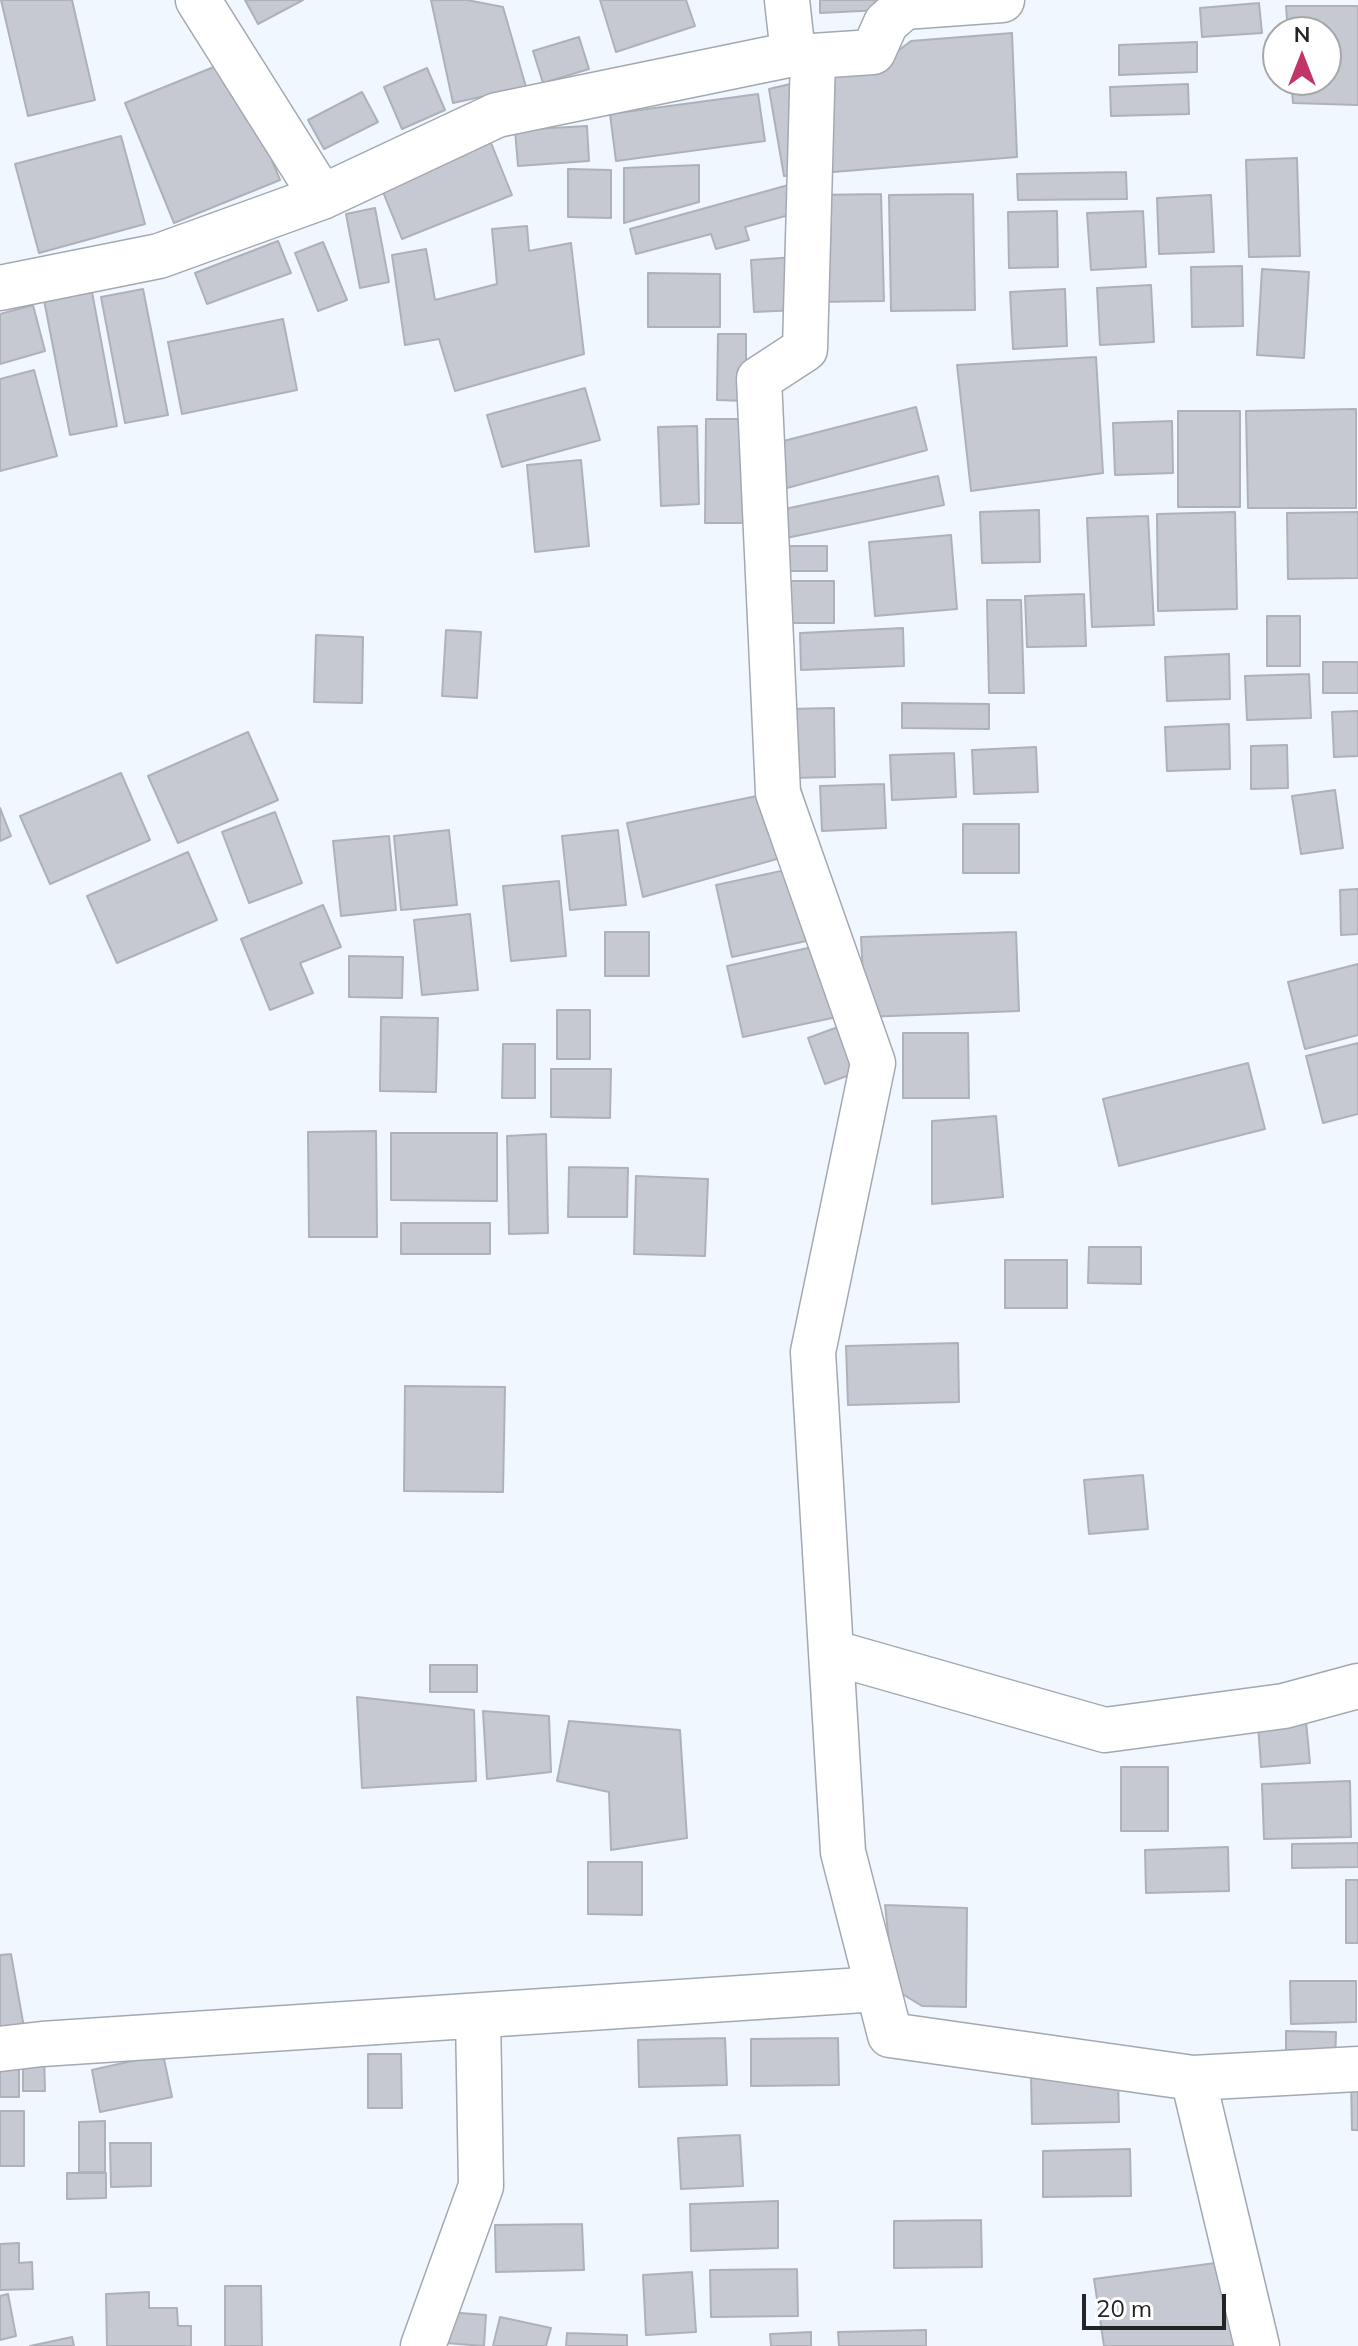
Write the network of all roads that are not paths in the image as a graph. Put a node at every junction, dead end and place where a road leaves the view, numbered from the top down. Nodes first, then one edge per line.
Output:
1 (198, 0) edge
2 (787, 0) edge
3 (1002, 0) edge
4 (803, 55) junction
5 (322, 197) junction
6 (0, 288) edge
7 (831, 1652) junction
8 (1358, 1686) edge
9 (878, 1989) junction
10 (478, 2016) junction
11 (0, 2049) edge
12 (1358, 2069) edge
13 (1193, 2078) junction
14 (423, 2346) edge
15 (1257, 2346) edge

1 - 5 street
2 - 4 street
3 - 4 street
4 - 5 street
4 - 7 street
5 - 6 street
7 - 8 street
7 - 9 street
9 - 10 street
9 - 13 street
10 - 11 street
10 - 14 street
12 - 13 street
13 - 15 street

